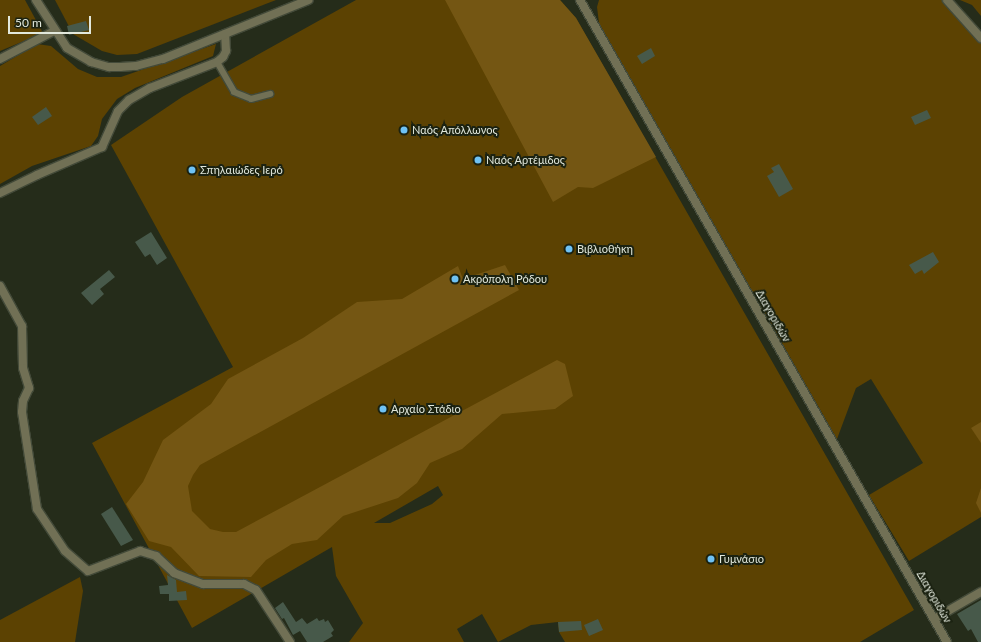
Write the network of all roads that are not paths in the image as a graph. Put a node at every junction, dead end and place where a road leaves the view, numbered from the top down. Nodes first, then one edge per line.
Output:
1 (308, 0) edge
2 (580, 0) edge
3 (948, 0) edge
4 (39, 2) edge
5 (54, 31) junction
6 (225, 34) junction
7 (981, 38) edge
8 (0, 59) edge
9 (217, 62) junction
10 (270, 94) dead end
11 (0, 193) edge
12 (0, 286) edge
13 (981, 592) edge
14 (934, 619) junction
15 (290, 642) edge
16 (947, 642) edge

1 - 6 street
2 - 14 street, Διαγοριδών
3 - 7 street
4 - 5 street
5 - 6 street
5 - 8 street
6 - 9 street
9 - 10 lane
9 - 11 street
12 - 15 street
13 - 14 street
14 - 16 street, Διαγοριδών

